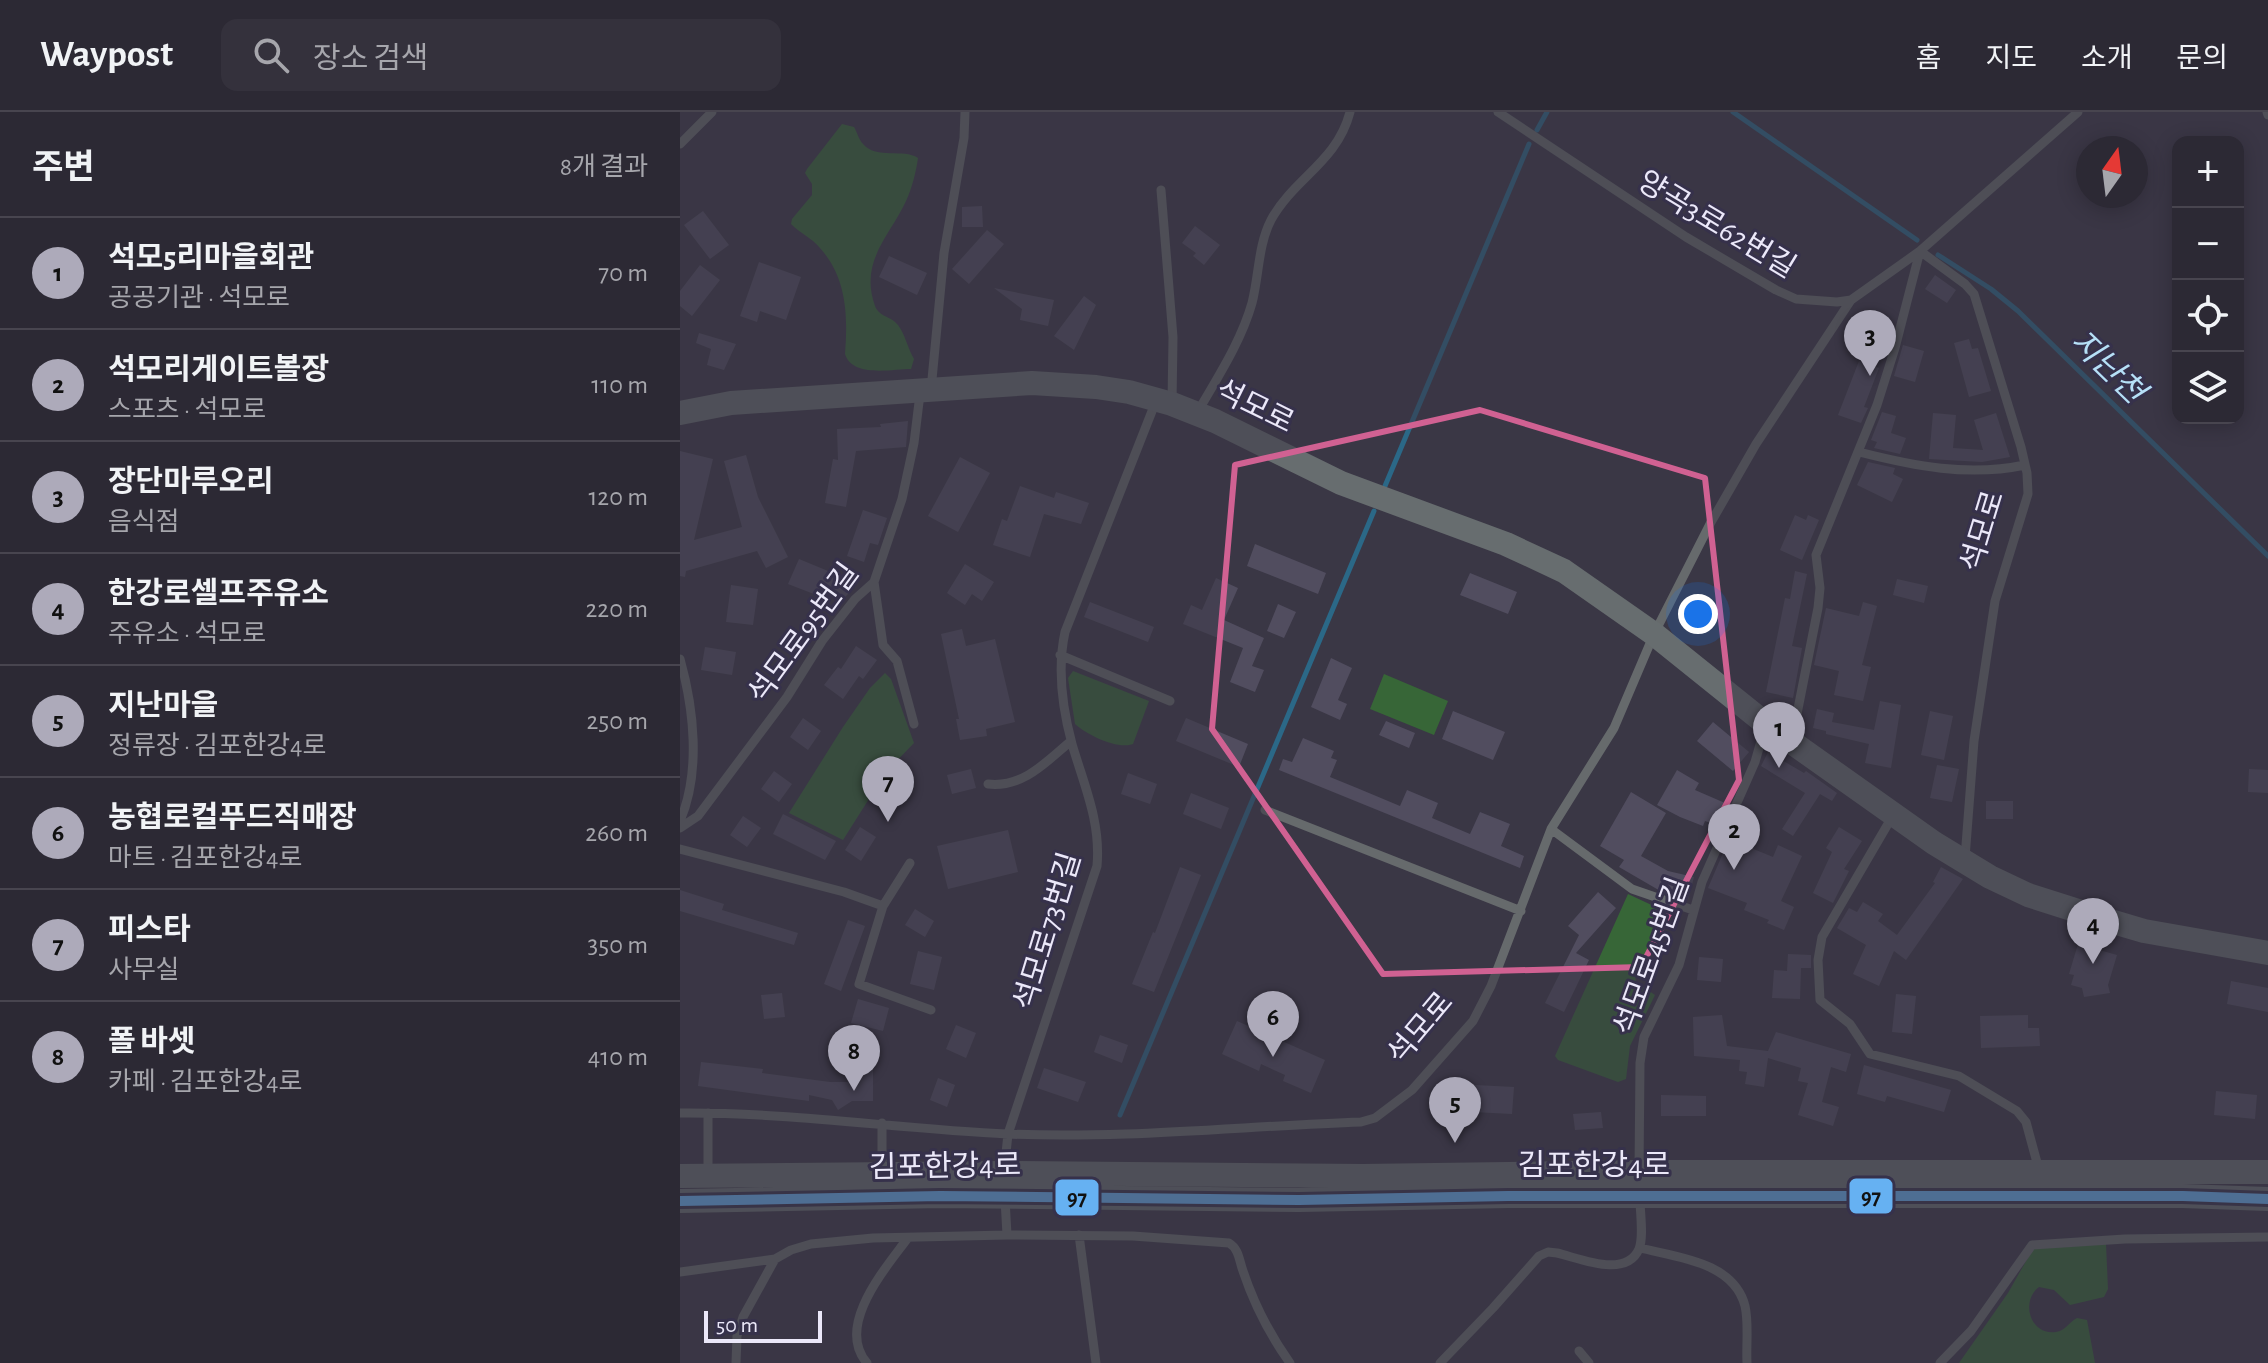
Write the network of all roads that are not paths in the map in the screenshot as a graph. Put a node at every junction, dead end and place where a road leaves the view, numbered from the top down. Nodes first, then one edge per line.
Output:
1 (712, 112) edge
2 (965, 112) edge
3 (1350, 112) edge
4 (1498, 112) edge
5 (2078, 112) edge
6 (680, 144) edge
7 (1161, 190) dead end
8 (1920, 251) junction
9 (1851, 300) junction
10 (926, 390) junction
11 (1164, 401) junction
12 (680, 413) edge
13 (1197, 413) junction
14 (1859, 452) junction
15 (2025, 465) junction
16 (874, 582) junction
17 (1654, 634) junction
18 (1060, 655) junction
19 (680, 659) edge
20 (1170, 701) dead end
21 (914, 724) dead end
22 (1766, 724) junction
23 (1071, 741) junction
24 (1792, 742) junction
25 (988, 784) dead end
26 (1265, 810) dead end
27 (1894, 814) junction
28 (680, 821) edge
29 (680, 828) edge
30 (1551, 829) junction
31 (680, 849) edge
32 (1965, 862) junction
33 (910, 863) dead end
34 (883, 906) junction
35 (1693, 910) junction
36 (1521, 911) junction
37 (2268, 953) edge
38 (931, 1010) dead end
39 (680, 1113) edge
40 (708, 1113) junction
41 (882, 1123) junction
42 (1008, 1134) junction
43 (2039, 1171) junction
44 (1639, 1172) junction
45 (2268, 1172) edge
46 (882, 1173) junction
47 (680, 1176) edge
48 (708, 1177) junction
49 (1004, 1184) junction
50 (1640, 1197) junction
51 (2268, 1199) edge
52 (680, 1201) edge
53 (1007, 1235) junction
54 (1079, 1235) junction
55 (2268, 1237) edge
56 (907, 1239) junction
57 (1640, 1248) junction
58 (775, 1259) junction
59 (680, 1272) edge
60 (1579, 1351) dead end
61 (736, 1363) edge
62 (867, 1363) edge
63 (1096, 1363) edge
64 (1290, 1363) edge
65 (1440, 1363) edge
66 (1589, 1363) edge
67 (1747, 1363) edge
68 (1940, 1363) edge

1 - 6 lane
2 - 10 lane, 석모로95번길
3 - 13 lane
4 - 9 lane, 양곡3로62번길
5 - 8 lane
7 - 11 lane, 석모로
8 - 9 lane
8 - 14 lane
8 - 15 lane, 석모로
9 - 17 lane, 석모로
10 - 11 street, 석모로
10 - 12 street, 석모로
10 - 16 lane, 석모로95번길
11 - 13 street, 석모로
11 - 18 lane, 석모로73번길
13 - 17 street, 석모로
14 - 15 lane
14 - 24 lane
15 - 32 lane, 석모로
16 - 21 lane
16 - 29 lane, 석모로95번길
17 - 22 street, 석모로
17 - 30 lane, 석모로
18 - 20 lane
18 - 23 lane, 석모로73번길
19 - 28 lane
22 - 24 street, 석모로
22 - 35 lane, 석모로45번길
23 - 25 lane
23 - 42 lane, 석모로73번길
24 - 27 street, 석모로
26 - 36 lane
27 - 32 street, 석모로
27 - 43 lane
30 - 35 lane
30 - 36 lane, 석모로
31 - 34 lane
32 - 37 street, 석모로
33 - 34 lane
34 - 38 lane
35 - 44 lane, 석모로45번길
36 - 42 lane, 석모로
39 - 40 lane, 석모로
40 - 41 lane, 석모로
40 - 48 lane
41 - 42 lane, 석모로
41 - 46 lane
42 - 49 lane, 석모로73번길
43 - 44 street, 김포한강4로
43 - 45 street, 김포한강4로
44 - 49 street, 김포한강4로
44 - 50 lane, 석모로45번길
46 - 48 street, 김포한강4로
46 - 49 street, 김포한강4로
47 - 48 street, 김포한강4로
49 - 50 street, 김포한강4로
49 - 52 street, 김포한강4로
49 - 53 lane, 석모로73번길
50 - 51 street, 김포한강4로
50 - 57 lane, 석모로45번길
53 - 54 lane
53 - 56 lane
54 - 63 lane
54 - 64 lane
55 - 68 lane
56 - 58 lane
56 - 62 lane
57 - 65 lane
57 - 67 lane
58 - 59 lane
58 - 61 lane
60 - 66 lane

